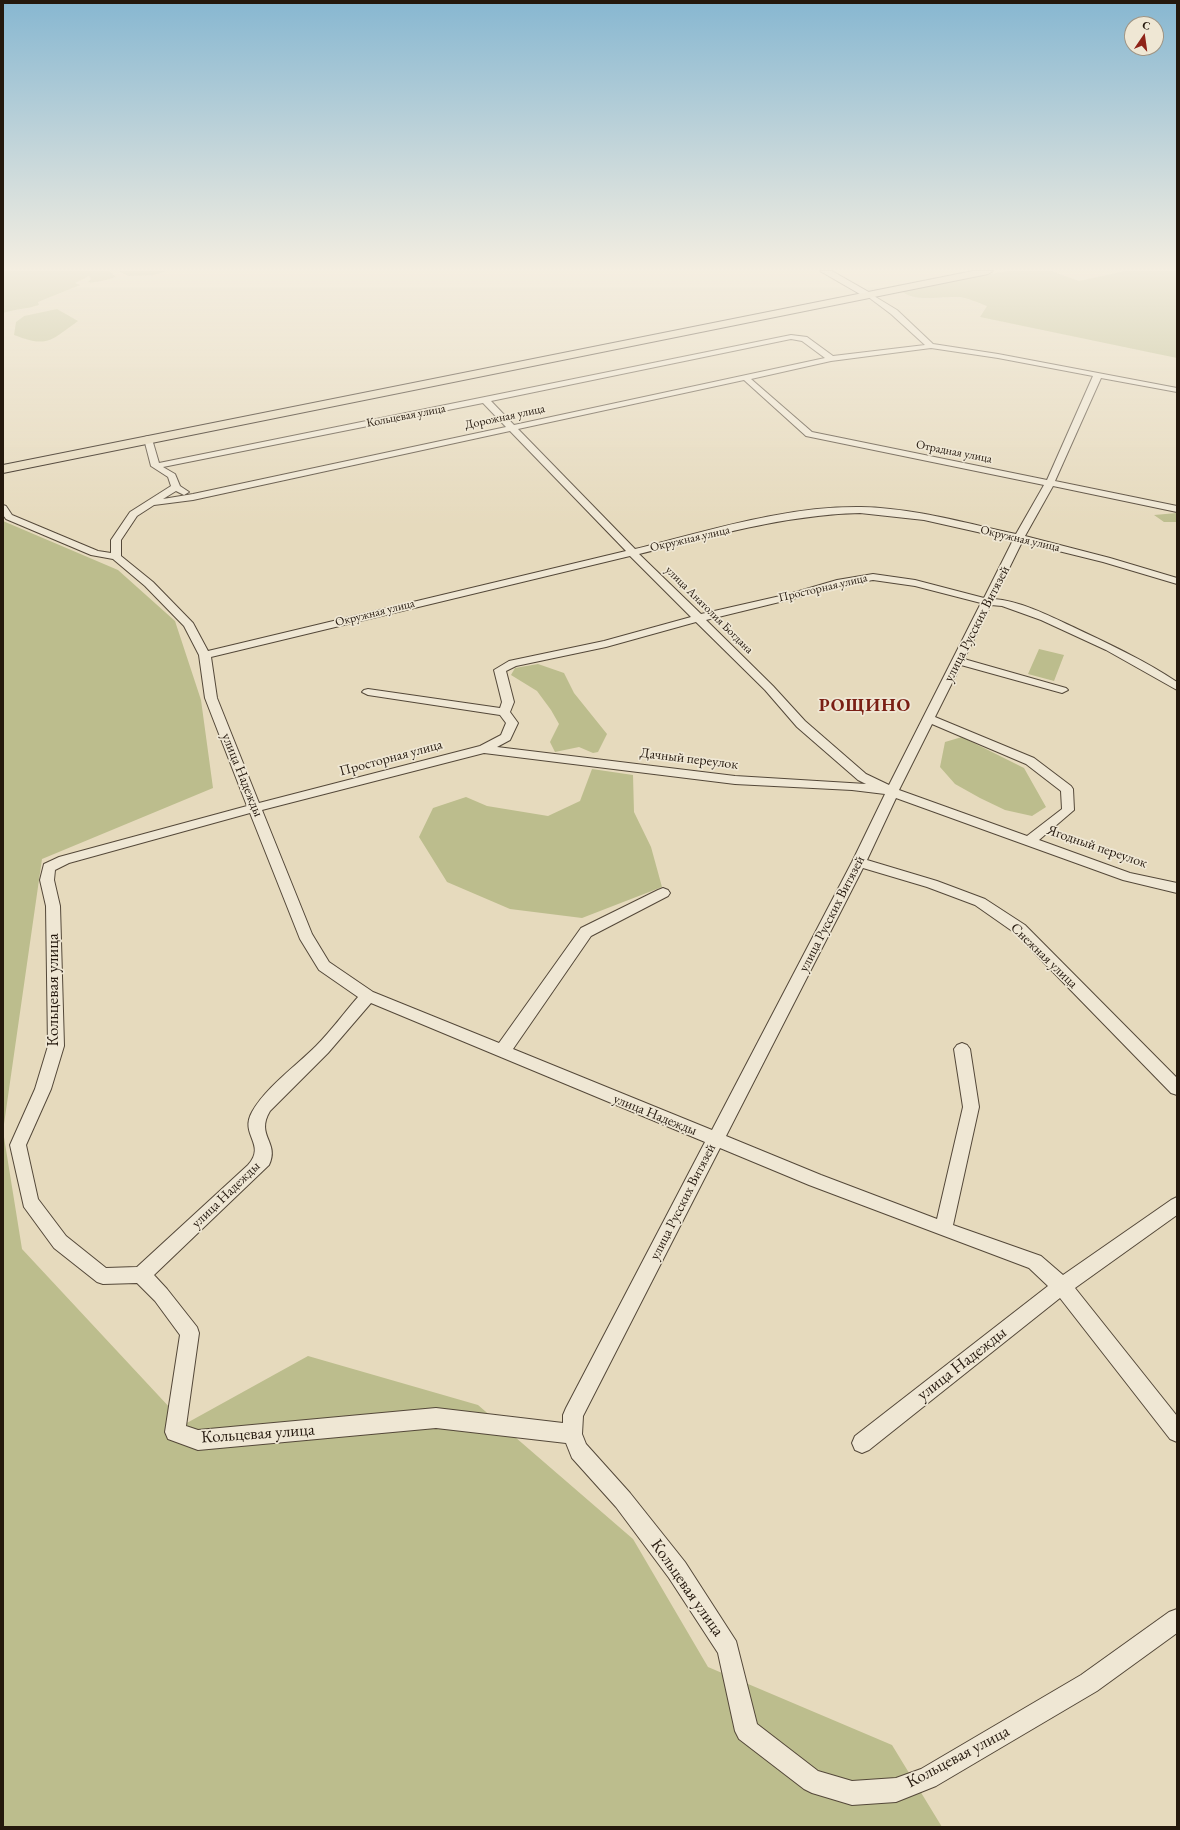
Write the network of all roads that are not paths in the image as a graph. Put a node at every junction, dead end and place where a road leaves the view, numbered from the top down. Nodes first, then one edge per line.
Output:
1 (542, 356) edge
2 (554, 356) edge
3 (697, 356) edge
4 (826, 356) edge
5 (851, 356) edge
6 (991, 356) edge
7 (831, 360) junction
8 (1098, 375) junction
9 (746, 378) junction
10 (1177, 390) edge
11 (485, 400) junction
12 (512, 428) junction
13 (148, 439) junction
14 (3, 462) edge
15 (155, 466) junction
16 (3, 469) edge
17 (1050, 483) junction
18 (176, 487) junction
19 (193, 497) junction
20 (146, 505) junction
21 (3, 508) edge
22 (1177, 509) edge
23 (1019, 538) junction
24 (632, 553) junction
25 (116, 557) junction
26 (1177, 581) edge
27 (988, 602) junction
28 (699, 618) junction
29 (205, 655) junction
30 (958, 661) junction
31 (1177, 687) edge
32 (1062, 690) dead end
33 (368, 692) dead end
34 (504, 712) junction
35 (929, 719) junction
36 (484, 749) junction
37 (892, 792) junction
38 (254, 808) junction
39 (1030, 840) junction
40 (859, 862) junction
41 (49, 867) joint
42 (1177, 888) edge
43 (663, 893) dead end
44 (368, 996) junction
45 (962, 1049) dead end
46 (502, 1052) junction
47 (1177, 1088) edge
48 (716, 1139) junction
49 (1177, 1205) edge
50 (943, 1229) junction
51 (141, 1275) junction
52 (1062, 1286) junction
53 (1177, 1432) edge
54 (575, 1443) junction
55 (862, 1443) dead end
56 (1177, 1620) edge

1 - 14 highway
2 - 13 highway
3 - 11 street, Кольцевая улица
4 - 7 street, Кольцевая улица
5 - 7 street, Дорожная улица
6 - 8 street, Дорожная улица
7 - 9 street, Дорожная улица
8 - 10 street, Дорожная улица
8 - 17 street, улица Русских Витязей
9 - 12 street, Дорожная улица
9 - 17 street, Отрадная улица
11 - 12 street, улица Анатолия Богдана
11 - 15 street, Кольцевая улица
12 - 19 street, Дорожная улица
12 - 24 street, улица Анатолия Богдана
13 - 15 street
13 - 16 highway
15 - 18 street
17 - 22 street, Отрадная улица
17 - 23 street, улица Русских Витязей
18 - 19 street
18 - 20 street
19 - 20 street, Дорожная улица
20 - 25 street
21 - 25 street, улица Надежды
23 - 24 street, Окружная улица
23 - 26 street, Окружная улица
23 - 27 street, улица Русских Витязей
24 - 28 street, улица Анатолия Богдана
24 - 29 street, Окружная улица
25 - 29 street, улица Надежды
27 - 28 street, Просторная улица
27 - 30 street, улица Русских Витязей
27 - 31 street, Просторная улица
28 - 34 street, Просторная улица
28 - 37 street, улица Анатолия Богдана
29 - 38 street, улица Надежды
30 - 32 street
30 - 35 street, улица Русских Витязей
33 - 34 street
34 - 36 street, Просторная улица
35 - 37 street, улица Русских Витязей
35 - 39 street, Ягодный переулок
36 - 37 street, Дачный переулок
36 - 38 street, Просторная улица
37 - 39 street, Ягодный переулок
37 - 40 street, улица Русских Витязей
38 - 41 street, Просторная улица
38 - 44 street, улица Надежды
39 - 42 street, Ягодный переулок
40 - 47 street, Снежная улица
40 - 48 street, улица Русских Витязей
41 - 51 street, Кольцевая улица
43 - 46 street
44 - 46 street, улица Надежды
44 - 51 street, улица Надежды
45 - 50 street
46 - 48 street, улица Надежды
48 - 50 street, улица Надежды
48 - 54 street, улица Русских Витязей
49 - 52 street
50 - 52 street, улица Надежды
51 - 54 street, Кольцевая улица
52 - 53 street, улица Надежды
52 - 55 street, улица Надежды
54 - 56 street, Кольцевая улица

